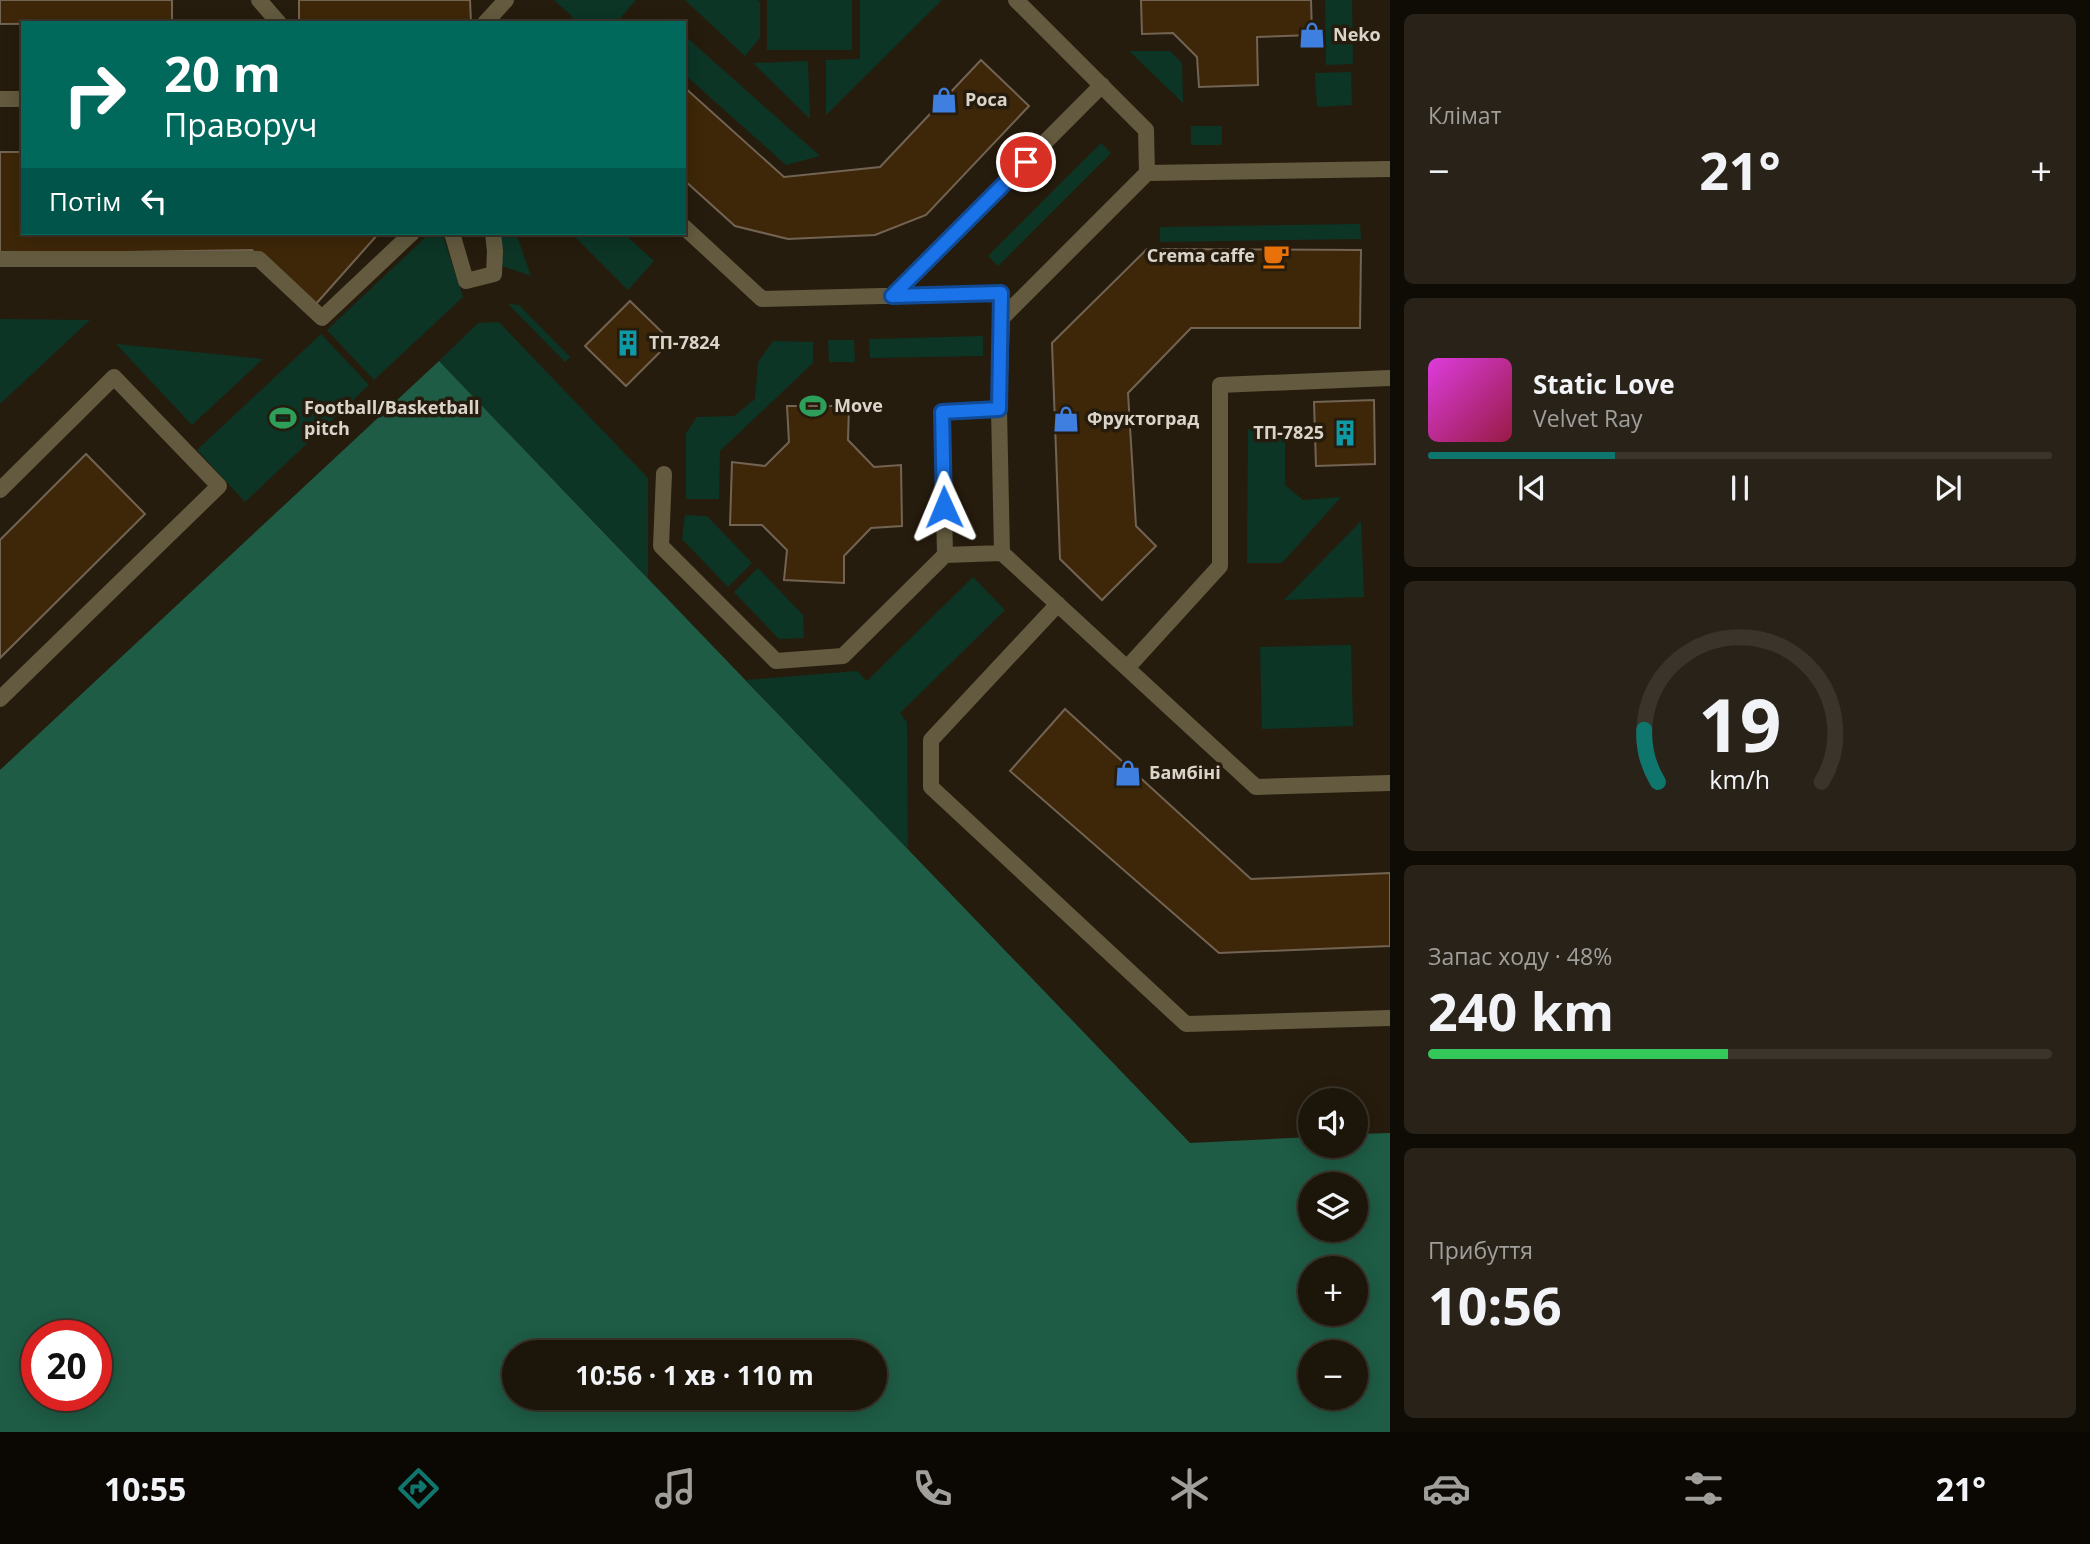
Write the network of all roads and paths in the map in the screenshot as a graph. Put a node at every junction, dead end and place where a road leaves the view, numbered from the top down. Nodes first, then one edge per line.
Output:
1 (258, 0) edge
2 (506, 0) edge
3 (1016, 0) edge
4 (277, 21) edge
5 (487, 21) edge
6 (1102, 86) junction
7 (0, 99) edge
8 (21, 99) edge
9 (1390, 169) edge
10 (1147, 173) junction
11 (686, 229) edge
12 (410, 235) edge
13 (453, 235) edge
14 (493, 235) edge
15 (0, 260) edge
16 (892, 296) junction
17 (1002, 318) junction
18 (1390, 378) edge
19 (999, 409) junction
20 (664, 474) dead end
21 (0, 490) edge
22 (1002, 553) junction
23 (945, 555) junction
24 (1058, 604) junction
25 (1127, 668) junction
26 (0, 699) edge
27 (1390, 783) edge
28 (1390, 1018) edge

1 - 4 lane
2 - 5 lane
3 - 6 lane
6 - 10 lane
6 - 16 lane
7 - 8 lane
9 - 10 lane
10 - 17 lane
11 - 16 lane
12 - 15 lane
13 - 14 lane
16 - 17 lane
17 - 19 lane
18 - 25 lane
19 - 22 lane
19 - 23 lane
20 - 23 lane
21 - 26 lane
22 - 23 lane
22 - 24 lane
24 - 25 lane
24 - 28 lane
25 - 27 lane

